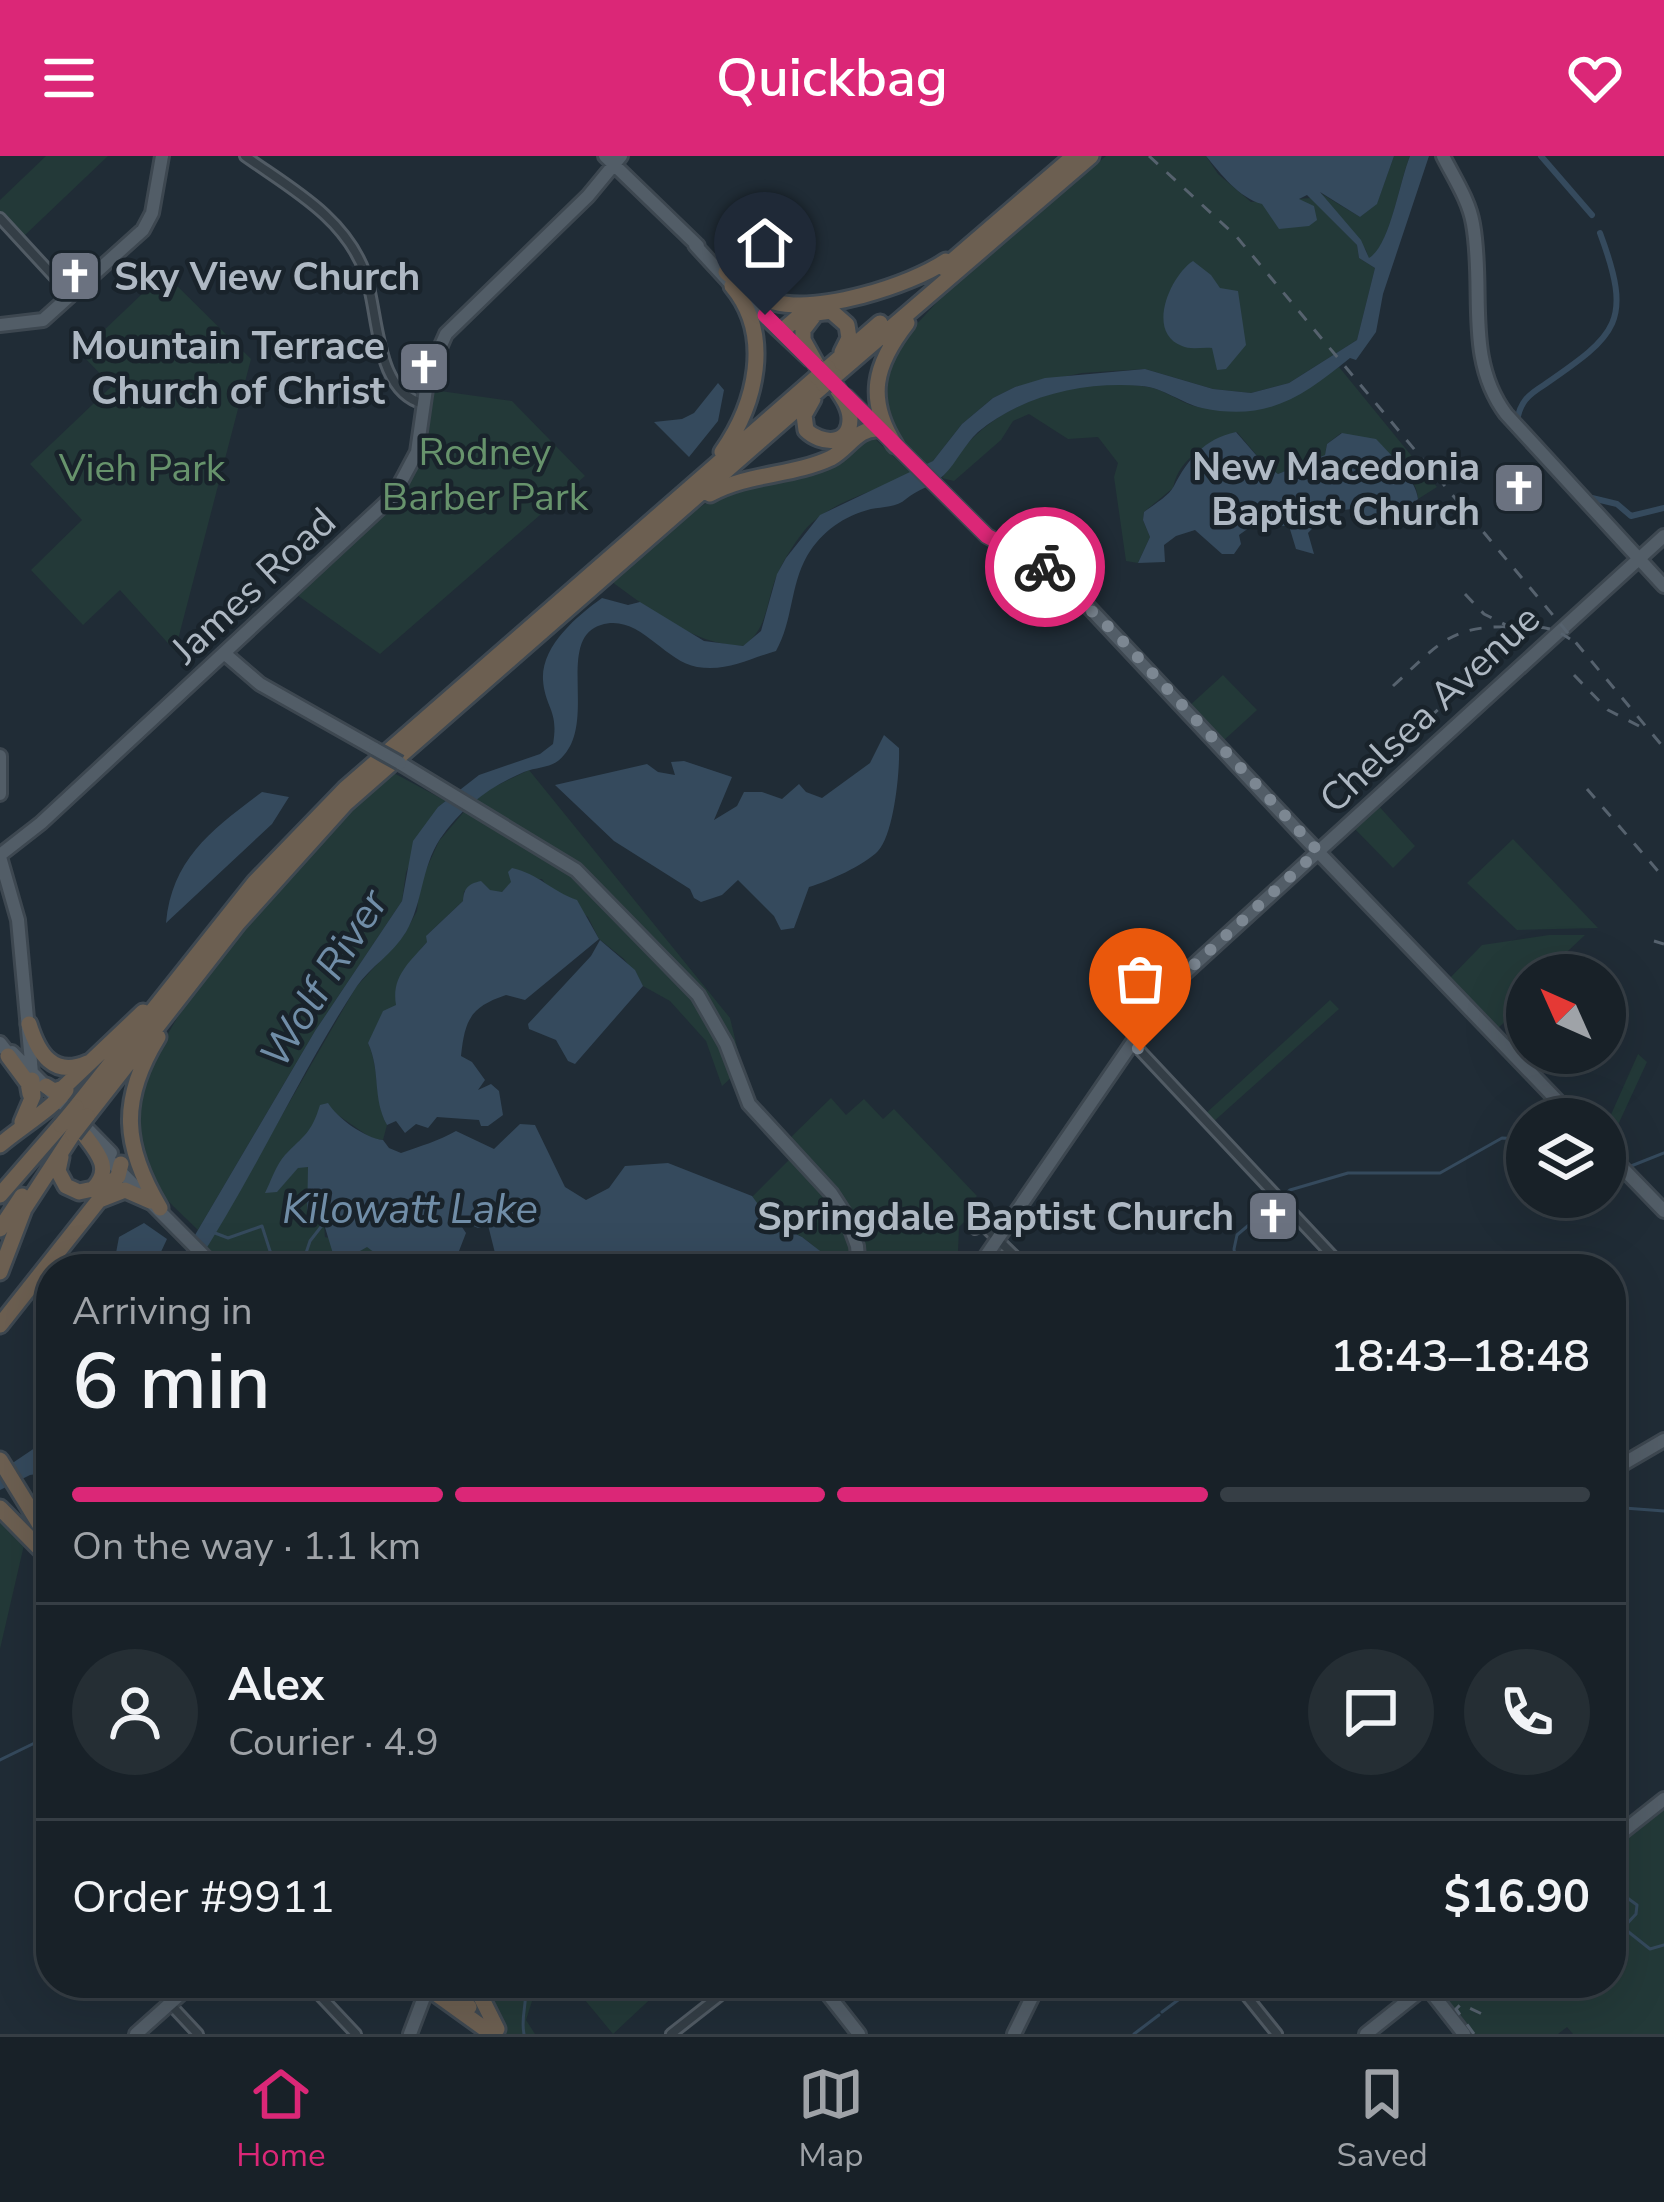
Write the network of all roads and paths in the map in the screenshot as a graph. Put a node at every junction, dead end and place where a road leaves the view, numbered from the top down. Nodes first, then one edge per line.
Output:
1 (162, 156) edge
2 (245, 156) edge
3 (1074, 156) edge
4 (1090, 156) edge
5 (614, 159) edge
6 (1442, 160) edge
7 (0, 218) edge
8 (995, 231) junction
9 (728, 278) junction
10 (71, 296) junction
11 (826, 301) junction
12 (0, 325) edge
13 (18, 326) junction
14 (782, 331) junction
15 (24, 340) dead end
16 (826, 376) junction
17 (425, 404) junction
18 (875, 425) junction
19 (898, 449) junction
20 (682, 495) junction
21 (672, 518) junction
22 (1664, 536) edge
23 (1637, 558) junction
24 (1664, 586) edge
25 (224, 653) junction
26 (0, 756) edge
27 (0, 794) edge
28 (1318, 851) junction
29 (0, 856) edge
30 (205, 956) junction
31 (29, 1024) junction
32 (1133, 1043) junction
33 (99, 1054) junction
34 (23, 1061) edge
35 (79, 1073) junction
36 (1555, 1098) edge
37 (57, 1101) junction
38 (31, 1103) junction
39 (72, 1134) junction
40 (6, 1140) edge
41 (121, 1168) junction
42 (1626, 1172) edge
43 (0, 1184) edge
44 (0, 1195) edge
45 (91, 1209) junction
46 (159, 1209) junction
47 (1664, 1211) edge
48 (0, 1229) edge
49 (975, 1229) dead end
50 (999, 1238) junction
51 (55, 1254) edge
52 (202, 1254) edge
53 (858, 1254) edge
54 (988, 1254) edge
55 (1014, 1254) edge
56 (1331, 1254) edge
57 (0, 1272) edge
58 (36, 1275) edge
59 (36, 1277) edge
60 (1, 1303) edge
61 (0, 1325) edge
62 (1664, 1438) edge
63 (0, 1450) edge
64 (0, 1460) edge
65 (1626, 1460) edge
66 (10, 1476) junction
67 (3, 1511) edge
68 (36, 1520) edge
69 (36, 1545) edge
70 (1664, 1804) edge
71 (1626, 1833) edge
72 (177, 1998) edge
73 (322, 1998) edge
74 (422, 1998) edge
75 (445, 1998) edge
76 (464, 1998) edge
77 (481, 1998) edge
78 (717, 1998) edge
79 (831, 1998) edge
80 (1030, 1998) edge
81 (1248, 1998) edge
82 (1413, 1998) edge
83 (1416, 1998) edge
84 (1439, 1998) edge
85 (170, 2004) junction
86 (496, 2033) edge
87 (136, 2034) edge
88 (198, 2034) edge
89 (356, 2034) edge
90 (410, 2034) edge
91 (671, 2034) edge
92 (859, 2034) edge
93 (1012, 2034) edge
94 (1277, 2034) edge
95 (1366, 2034) edge
96 (1376, 2034) edge
97 (1464, 2034) edge

1 - 10 main road
2 - 17 street
3 - 8 highway
4 - 8 highway
5 - 9 main road
5 - 17 main road, James Road
6 - 23 main road
7 - 10 street
8 - 11 highway
8 - 16 highway
8 - 19 highway
9 - 11 highway
9 - 14 main road
9 - 20 highway
10 - 13 main road
11 - 14 highway
12 - 13 main road
13 - 15 main road
14 - 16 main road
16 - 18 main road
16 - 20 highway
16 - 21 highway
17 - 25 main road, James Road
18 - 19 main road
18 - 21 highway
19 - 28 main road
20 - 30 highway
21 - 30 highway
22 - 23 main road, Chelsea Avenue
23 - 24 main road
23 - 28 main road, Chelsea Avenue
25 - 29 main road, James Road
25 - 53 main road, bridge
26 - 27 main road
28 - 32 main road, Chelsea Avenue
28 - 36 main road
29 - 31 main road
30 - 33 highway
30 - 39 highway, bridge
30 - 46 highway
31 - 33 highway
31 - 34 main road
32 - 50 main road, Chelsea Avenue
32 - 56 street
33 - 35 highway
34 - 35 highway
34 - 37 main road
34 - 38 highway
34 - 38 highway
35 - 37 highway
37 - 39 main road
37 - 40 highway
37 - 41 main road
38 - 40 highway
39 - 41 main road
39 - 43 highway
39 - 44 highway
39 - 48 highway
39 - 57 highway
41 - 45 highway
41 - 46 main road
42 - 47 main road
45 - 46 highway
45 - 51 highway
46 - 52 main road
49 - 50 street
50 - 54 main road, Chelsea Avenue
50 - 55 street
58 - 60 highway
59 - 61 highway
62 - 65 main road
63 - 66 highway
64 - 66 highway
66 - 68 highway
67 - 69 highway
70 - 71 main road
72 - 85 main road
73 - 89 street
74 - 90 main road
75 - 86 highway
76 - 86 highway
77 - 86 highway
78 - 91 street
79 - 92 main road
80 - 93 main road
81 - 94 street
82 - 95 main road
83 - 96 main road
84 - 97 main road
85 - 87 main road
85 - 88 street

